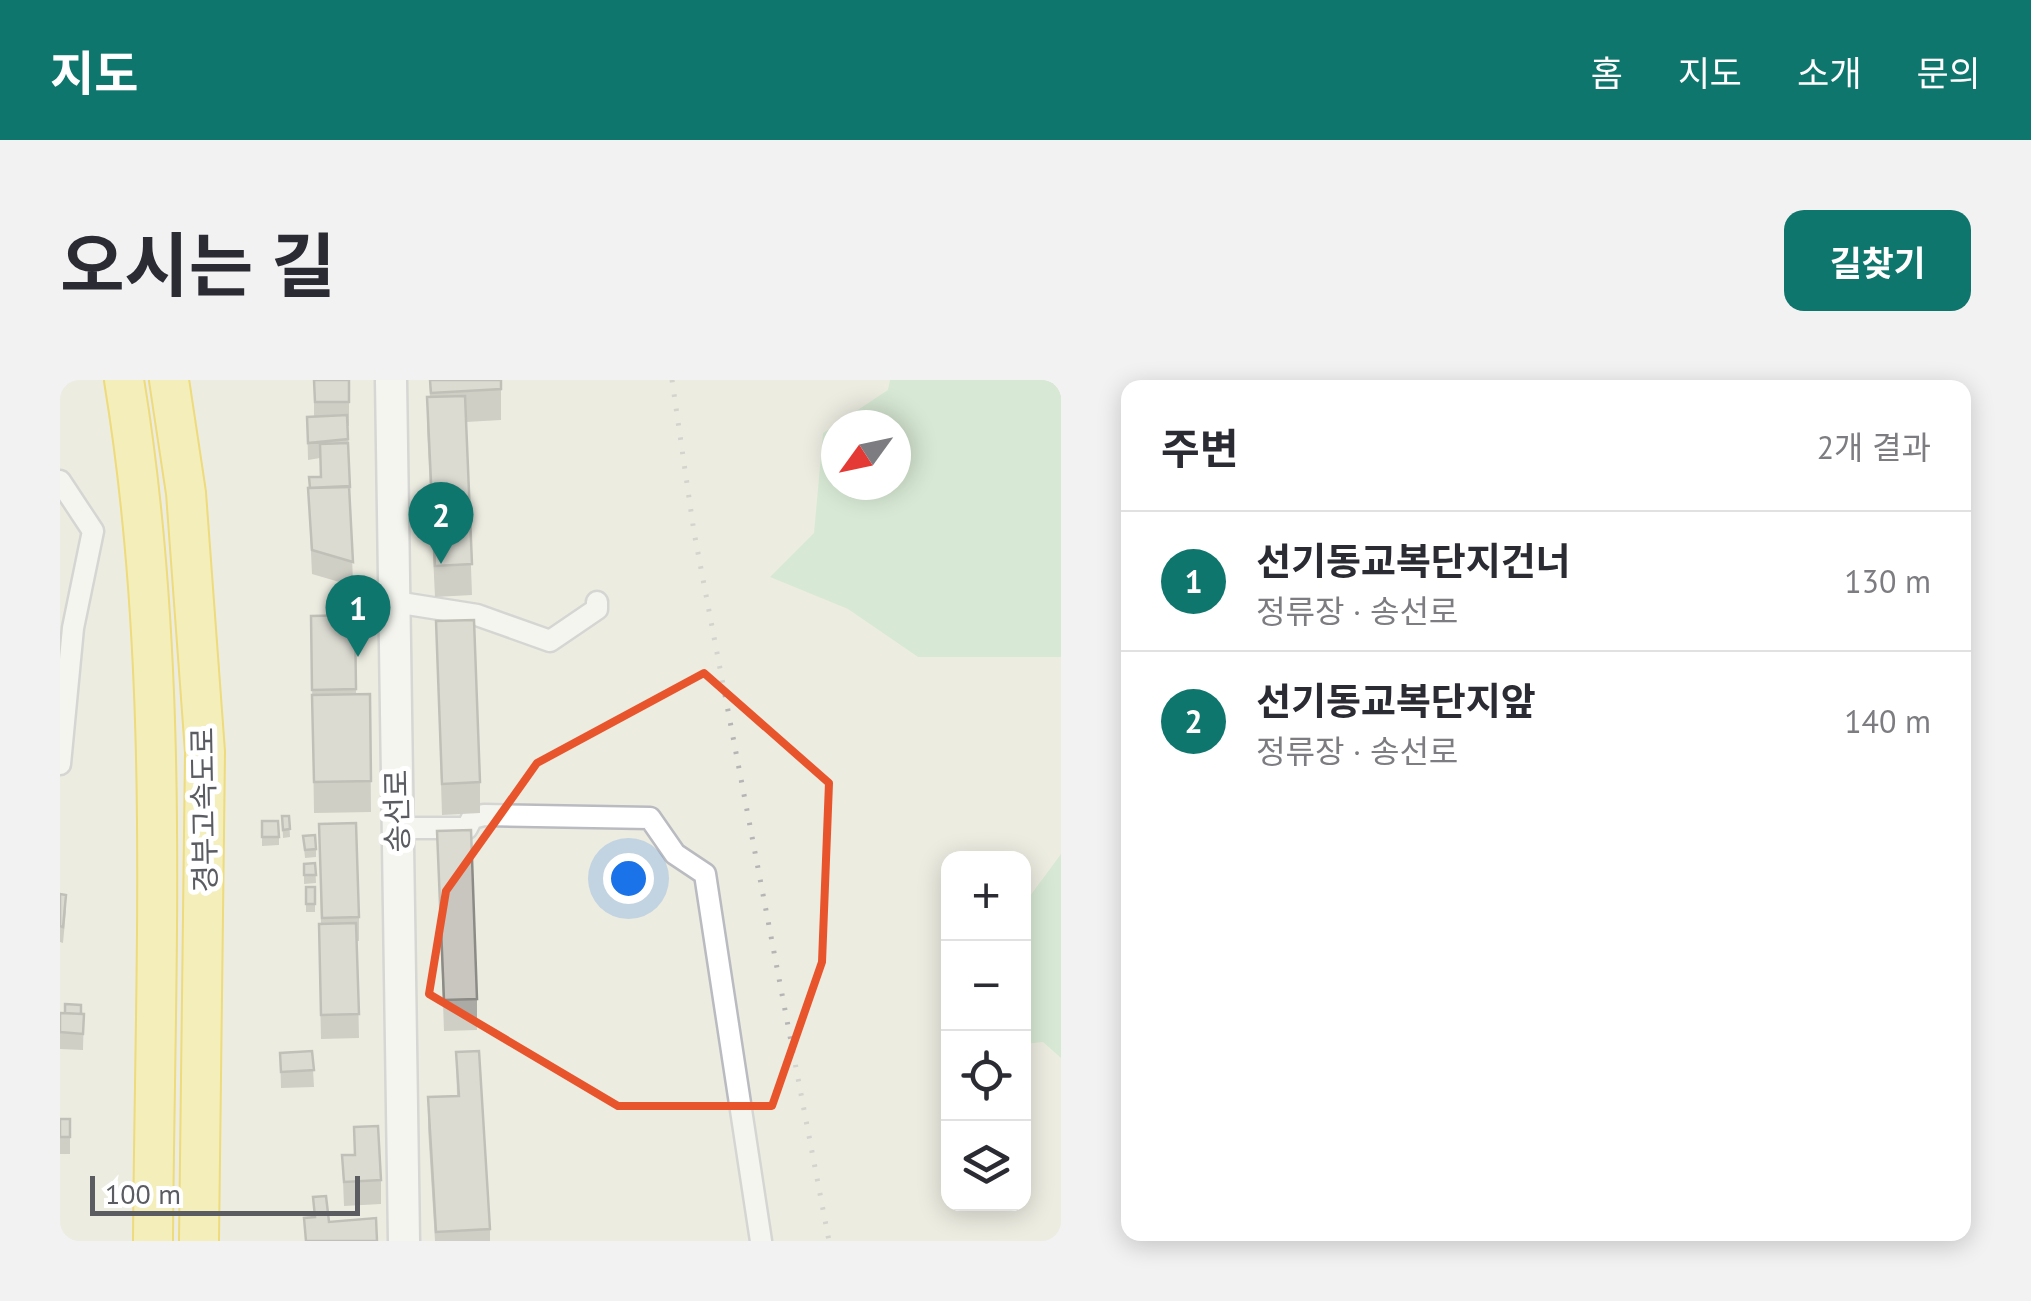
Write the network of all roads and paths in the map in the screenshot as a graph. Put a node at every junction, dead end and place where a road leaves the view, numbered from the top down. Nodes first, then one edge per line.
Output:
1 (124, 380) edge
2 (169, 380) edge
3 (391, 380) edge
4 (60, 481) edge
5 (394, 602) junction
6 (597, 602) dead end
7 (60, 764) edge
8 (396, 828) junction
9 (153, 1241) edge
10 (199, 1241) edge
11 (404, 1241) edge
12 (761, 1241) edge

1 - 9 highway, 경부고속도로
2 - 10 highway, 경부고속도로
3 - 5 main road, 송선로
4 - 7 street
5 - 6 street
5 - 8 main road, 송선로
8 - 11 main road, 송선로
8 - 12 street

